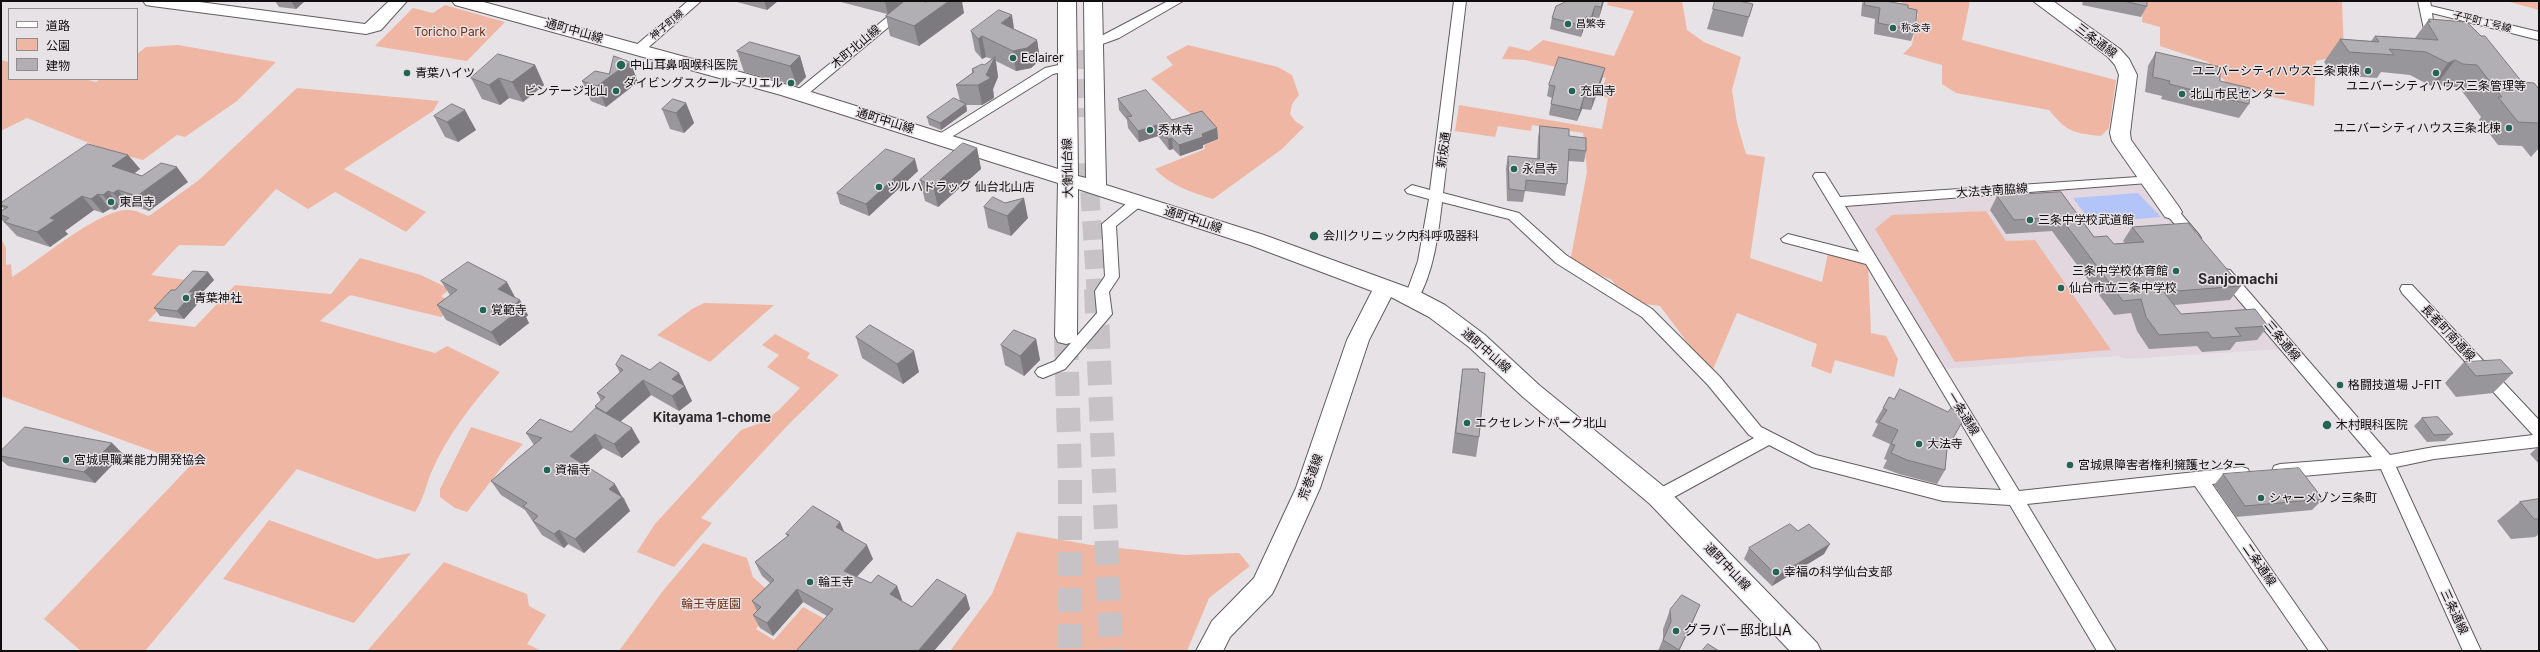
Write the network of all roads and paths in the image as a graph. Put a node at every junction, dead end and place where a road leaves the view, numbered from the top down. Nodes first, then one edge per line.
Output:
1 (152, 1) edge
2 (398, 1) edge
3 (461, 1) edge
4 (695, 1) edge
5 (914, 1) edge
6 (1067, 1) edge
7 (1083, 1) edge
8 (1093, 1) edge
9 (1177, 1) edge
10 (1460, 1) edge
11 (2042, 1) edge
12 (178, 3) edge
13 (2425, 4) edge
14 (2451, 34) edge
15 (2539, 36) edge
16 (1089, 47) junction
17 (638, 50) junction
18 (1067, 67) junction
19 (799, 95) junction
20 (940, 138) junction
21 (1820, 176) dead end
22 (2148, 179) junction
23 (1067, 180) junction
24 (1096, 189) junction
25 (1412, 190) dead end
26 (1437, 195) junction
27 (1137, 202) junction
28 (1835, 202) junction
29 (2172, 212) joint
30 (1788, 239) dead end
31 (2202, 247) edge
32 (1870, 260) junction
33 (2216, 264) edge
34 (1385, 287) junction
35 (2407, 289) dead end
36 (1412, 297) junction
37 (1066, 336) tunnel mouth
38 (1043, 372) dead end
39 (2539, 431) edge
40 (1768, 438) junction
41 (2539, 441) edge
42 (2386, 462) junction
43 (2199, 479) junction
44 (1659, 497) junction
45 (2016, 498) junction
46 (1209, 651) edge
47 (1808, 651) edge
48 (2107, 651) edge
49 (2319, 651) edge
50 (2472, 651) edge

1 - 12 street
2 - 12 street
3 - 17 street, 通町中山線
4 - 17 street, 神子町線
5 - 19 street, 木町北山線
6 - 18 street, 大衡仙台線
7 - 16 street
8 - 16 street
9 - 16 street
10 - 26 street, 新坂通
11 - 22 street, 三条通線
13 - 14 street
13 - 15 street, 子平町１号線
16 - 24 street
17 - 19 street, 通町中山線
18 - 20 street
18 - 23 street, 大衡仙台線
19 - 20 street, 通町中山線
20 - 23 street, 通町中山線
21 - 28 street, 一条通線
22 - 28 street, 大法寺南脇線
22 - 29 street, 三条通線
23 - 24 street, 通町中山線
23 - 37 street, 大衡仙台線
24 - 27 street, 通町中山線
25 - 26 street
26 - 36 street, 新坂通
26 - 40 street
27 - 34 street, 通町中山線
27 - 38 street
28 - 32 street, 一条通線
29 - 31 street, 三条通線
30 - 32 street
32 - 45 street, 一条通線
33 - 42 street, 三条通線
34 - 36 street, 通町中山線
34 - 46 street, 荒巻道線
35 - 39 street, 長者町南通線
36 - 44 street, 通町中山線
40 - 44 street
40 - 45 street
41 - 42 street
42 - 43 street
42 - 50 street, 三条通線
43 - 45 street
43 - 49 street, 二条通線
44 - 47 street, 通町中山線
45 - 48 street, 一条通線

